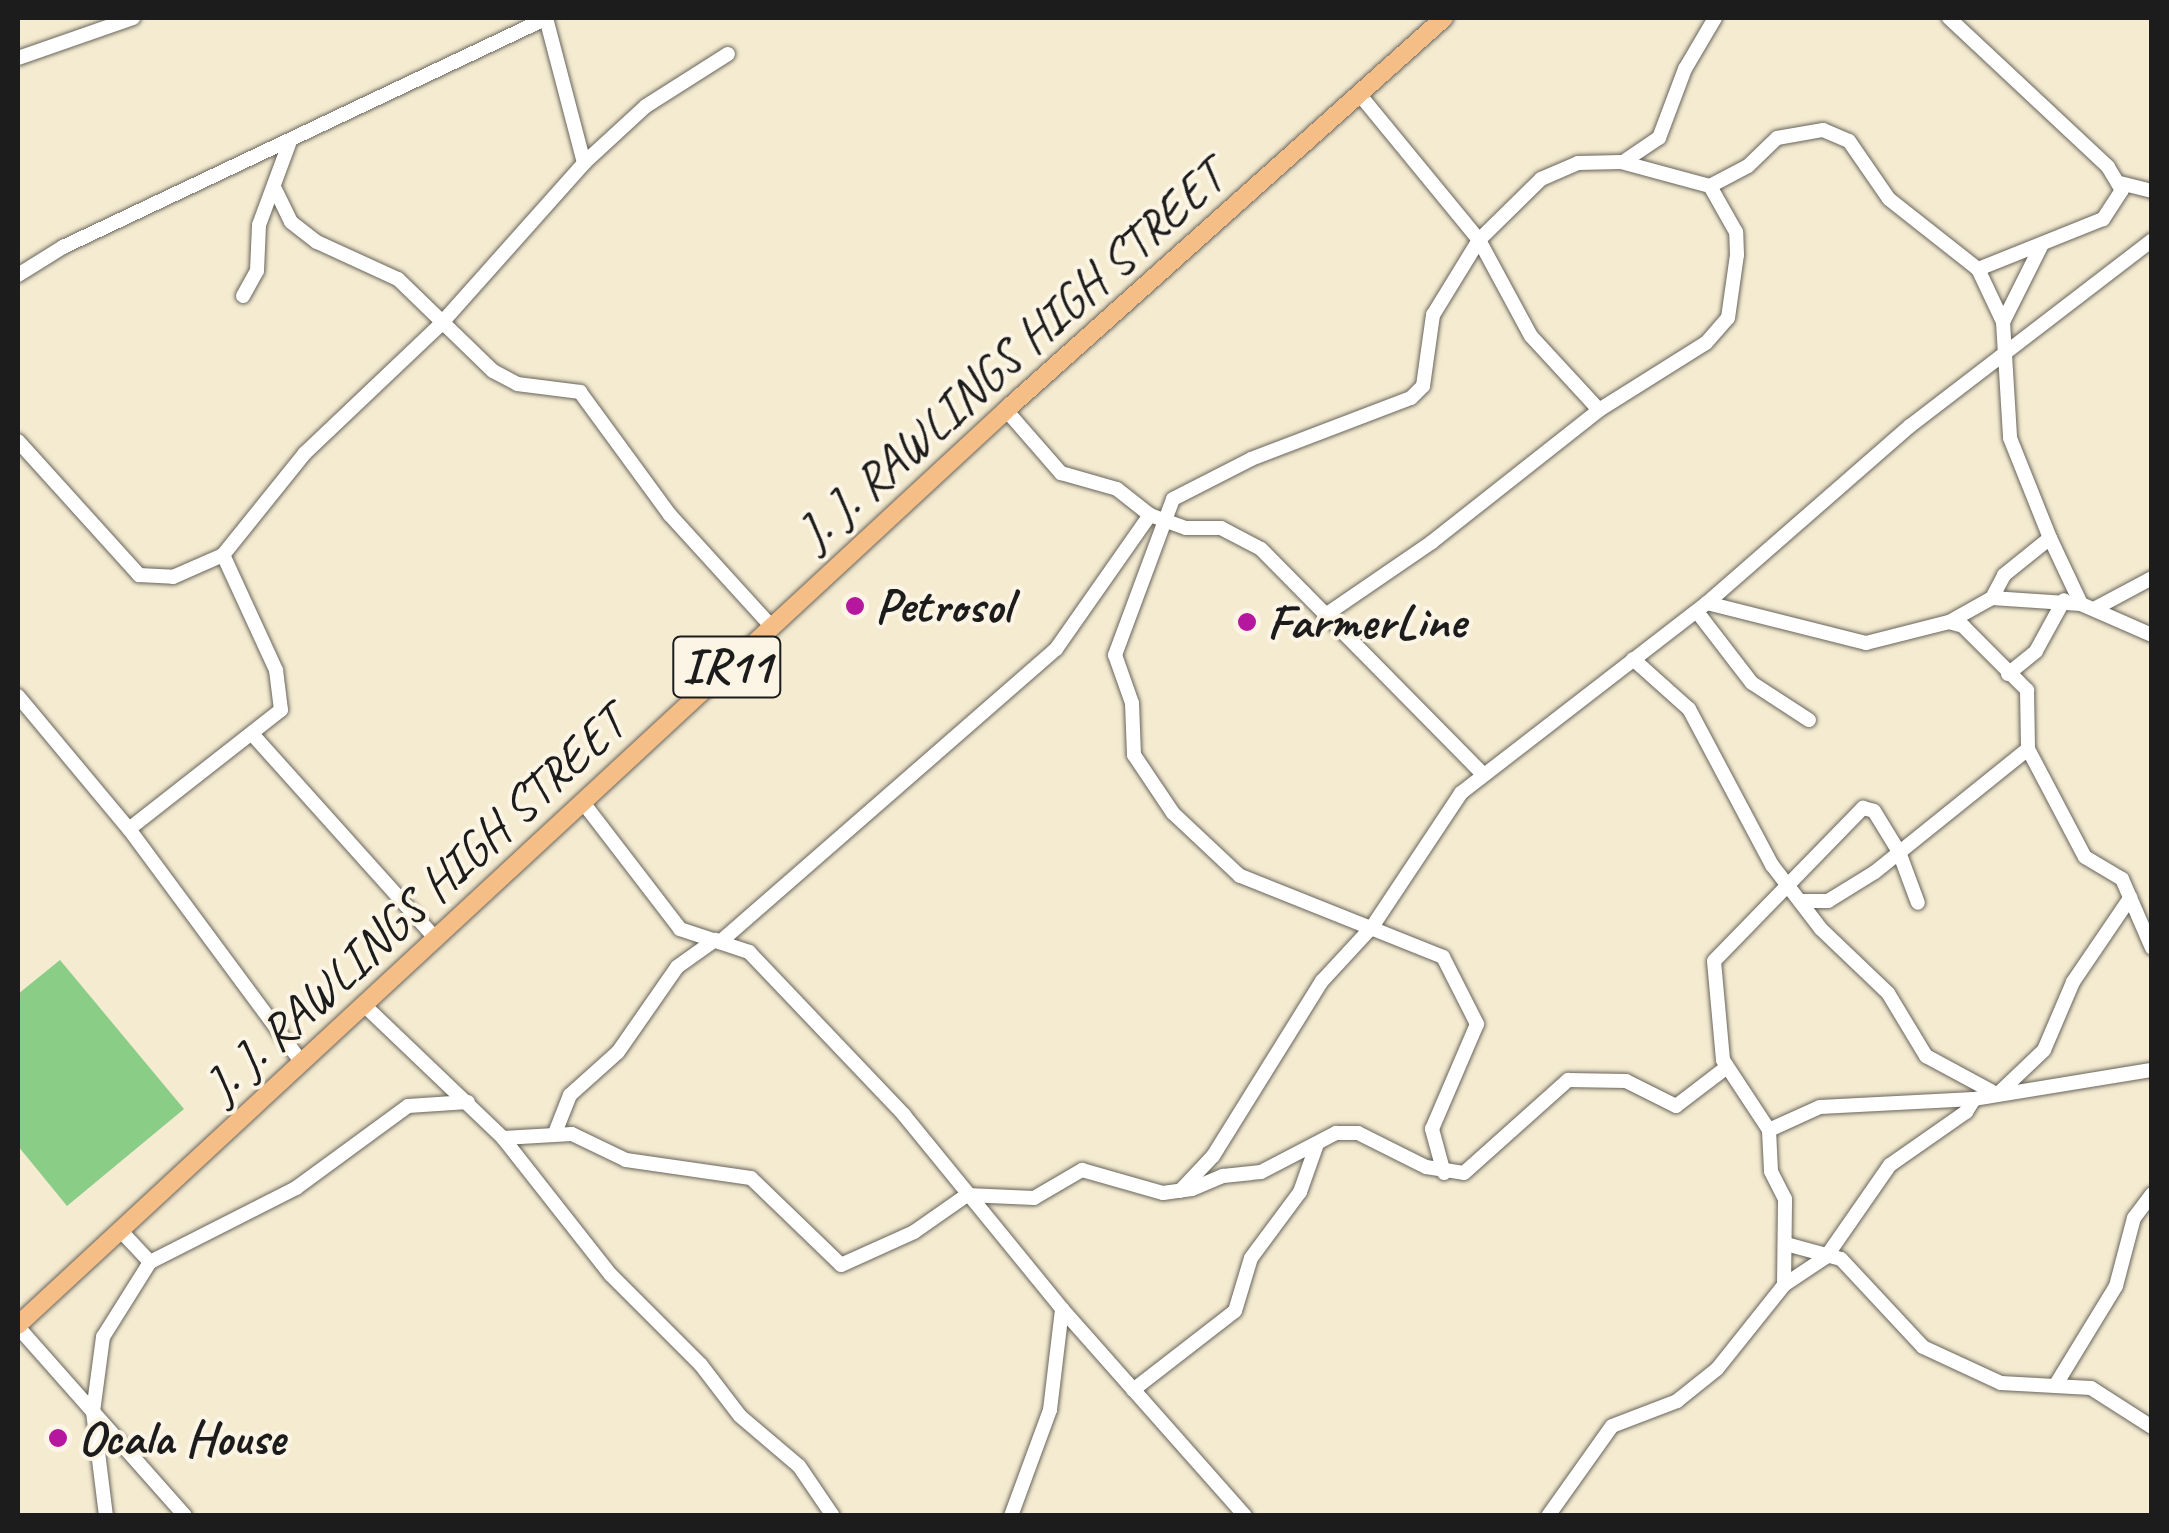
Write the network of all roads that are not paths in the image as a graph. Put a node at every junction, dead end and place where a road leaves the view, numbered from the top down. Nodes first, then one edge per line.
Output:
1 (133, 18) edge
2 (547, 18) edge
3 (1444, 18) edge
4 (1715, 18) edge
5 (1949, 18) edge
6 (728, 54) dead end
7 (18, 58) edge
8 (1360, 95) junction
9 (290, 141) junction
10 (1621, 162) junction
11 (584, 163) junction
12 (2120, 182) junction
13 (274, 186) junction
14 (1710, 186) junction
15 (2152, 191) edge
16 (291, 222) junction
17 (259, 224) junction
18 (1479, 240) junction
19 (2152, 240) edge
20 (2042, 246) junction
21 (1978, 269) junction
22 (18, 275) edge
23 (243, 296) dead end
24 (2003, 322) junction
25 (439, 326) junction
26 (2004, 351) junction
27 (1006, 410) junction
28 (1599, 410) junction
29 (18, 440) edge
30 (1150, 515) junction
31 (1169, 522) junction
32 (2050, 538) junction
33 (223, 555) junction
34 (2152, 578) edge
35 (1992, 598) junction
36 (2064, 600) junction
37 (2088, 606) junction
38 (1702, 608) junction
39 (1324, 616) junction
40 (1949, 622) junction
41 (771, 626) junction
42 (2152, 635) edge
43 (1633, 658) junction
44 (2008, 674) junction
45 (18, 696) edge
46 (1809, 720) dead end
47 (254, 735) junction
48 (2028, 749) junction
49 (1484, 774) junction
50 (584, 805) junction
51 (129, 829) junction
52 (1899, 852) junction
53 (1789, 888) junction
54 (2130, 898) junction
55 (1803, 901) junction
56 (1918, 903) dead end
57 (1372, 928) junction
58 (437, 940) junction
59 (718, 941) junction
60 (2152, 948) edge
61 (364, 1006) junction
62 (302, 1063) junction
63 (1727, 1067) junction
64 (2152, 1070) edge
65 (1996, 1091) junction
66 (1974, 1099) junction
67 (468, 1102) junction
68 (1769, 1130) junction
69 (555, 1132) junction
70 (503, 1138) junction
71 (1432, 1143) junction
72 (1316, 1144) junction
73 (1408, 1157) junction
74 (1444, 1172) junction
75 (1180, 1191) junction
76 (2152, 1194) edge
77 (967, 1195) junction
78 (120, 1230) junction
79 (1786, 1244) junction
80 (1826, 1257) junction
81 (150, 1262) junction
82 (1784, 1285) junction
83 (1062, 1309) junction
84 (18, 1326) edge
85 (2055, 1386) junction
86 (1133, 1390) junction
87 (93, 1412) junction
88 (2152, 1427) edge
89 (1237, 1512) edge
90 (106, 1516) edge
91 (186, 1516) edge
92 (832, 1516) edge
93 (1011, 1516) edge
94 (1548, 1516) edge

1 - 7 street
2 - 9 street
2 - 11 street
3 - 8 main road, J. J. RAWLINGS HIGH STREET / IR11
4 - 10 street
5 - 12 street
6 - 11 street
8 - 18 street
8 - 27 main road, J. J. RAWLINGS HIGH STREET / IR11
9 - 13 street
9 - 22 street
10 - 14 street
10 - 18 street
11 - 25 street
12 - 15 street
12 - 20 street
13 - 16 street
13 - 17 street
14 - 21 street
14 - 28 street
16 - 17 street
16 - 25 street
17 - 23 street
18 - 28 street
18 - 31 street
19 - 26 street
20 - 21 street
20 - 24 street
21 - 24 street
24 - 26 street
25 - 33 street
25 - 41 street
26 - 32 street
26 - 38 street
27 - 30 street
27 - 41 main road, J. J. RAWLINGS HIGH STREET / IR11
28 - 39 street
29 - 33 street
30 - 31 street
30 - 59 street
31 - 39 street
31 - 57 street
32 - 35 street
32 - 37 street
33 - 47 street
34 - 37 street
35 - 36 street
35 - 40 street
36 - 37 street
36 - 44 street
37 - 42 street
38 - 40 street
38 - 43 street
38 - 46 street
39 - 49 street
40 - 44 street
41 - 50 main road, J. J. RAWLINGS HIGH STREET / IR11
43 - 49 street
43 - 53 street
44 - 48 street
45 - 51 street
47 - 51 street
47 - 58 street
48 - 52 street
48 - 54 street
49 - 57 street
50 - 58 main road, J. J. RAWLINGS HIGH STREET / IR11
50 - 59 street
51 - 62 street
52 - 53 street
52 - 55 street
52 - 56 street
53 - 55 street
53 - 63 street
54 - 60 street
54 - 65 street
55 - 65 street
57 - 71 street
57 - 75 street
58 - 61 main road, J. J. RAWLINGS HIGH STREET / IR11
59 - 69 street
59 - 77 street
61 - 62 main road, J. J. RAWLINGS HIGH STREET / IR11
61 - 67 street
62 - 78 main road, J. J. RAWLINGS HIGH STREET / IR11
63 - 68 street
63 - 74 street
64 - 65 street
65 - 66 street
66 - 68 street
66 - 80 street
67 - 70 street
67 - 81 street
68 - 79 street
69 - 70 street
69 - 77 street
70 - 92 street
71 - 73 street
71 - 74 street
72 - 73 street
72 - 75 street
72 - 86 street
73 - 74 street
75 - 77 street
76 - 85 street
77 - 83 street
78 - 81 street
78 - 84 main road, J. J. RAWLINGS HIGH STREET / IR11
79 - 80 street
79 - 82 street
80 - 82 street
80 - 85 street
81 - 87 street
82 - 94 street
83 - 86 street
83 - 93 street
84 - 87 street
85 - 88 street
86 - 89 street
87 - 90 street
87 - 91 street

